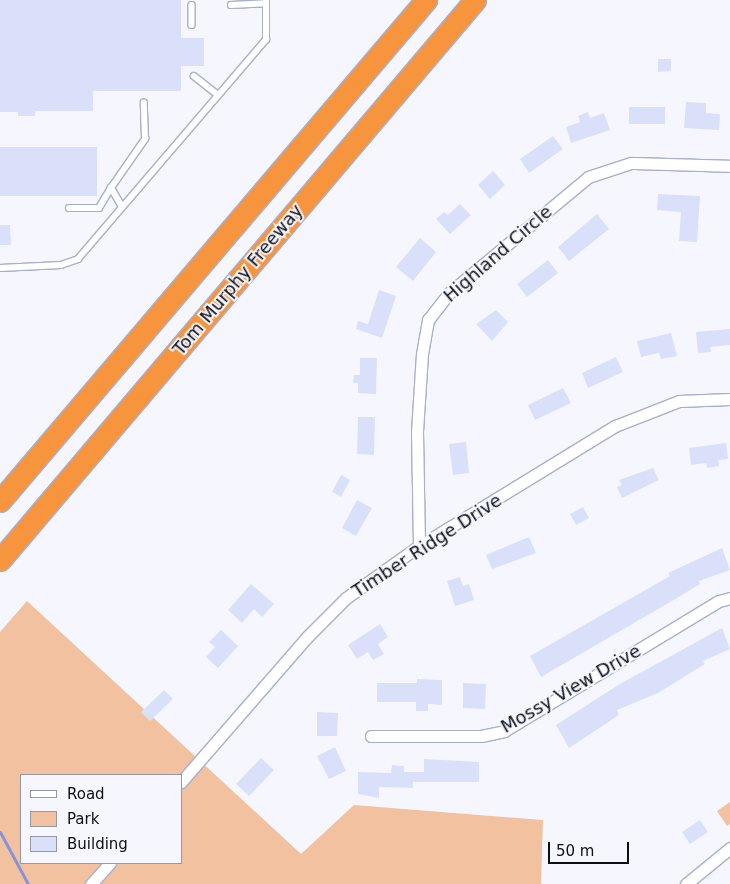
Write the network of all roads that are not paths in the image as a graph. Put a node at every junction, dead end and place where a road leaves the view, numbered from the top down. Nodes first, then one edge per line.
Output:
1 (426, 0) edge
2 (474, 0) edge
3 (266, 2) edge
4 (192, 5) dead end
5 (231, 5) dead end
6 (192, 25) dead end
7 (194, 76) dead end
8 (217, 94) junction
9 (144, 103) dead end
10 (730, 166) edge
11 (111, 188) junction
12 (122, 207) junction
13 (69, 208) dead end
14 (0, 268) edge
15 (730, 399) edge
16 (0, 501) edge
17 (419, 546) junction
18 (0, 560) edge
19 (730, 598) edge
20 (371, 736) dead end
21 (182, 781) edge
22 (730, 848) edge
23 (109, 864) edge
24 (91, 884) edge
25 (686, 884) edge

1 - 16 highway
2 - 18 highway, Tom Murphy Freeway
3 - 5 lane
3 - 8 lane
4 - 6 lane
7 - 8 lane
8 - 12 lane
9 - 11 lane
10 - 17 street, Highland Circle
11 - 12 lane
11 - 13 lane
12 - 14 lane
15 - 17 street, Timber Ridge Drive
17 - 21 street, Timber Ridge Drive
19 - 20 street, Mossy View Drive
22 - 25 street
23 - 24 street

